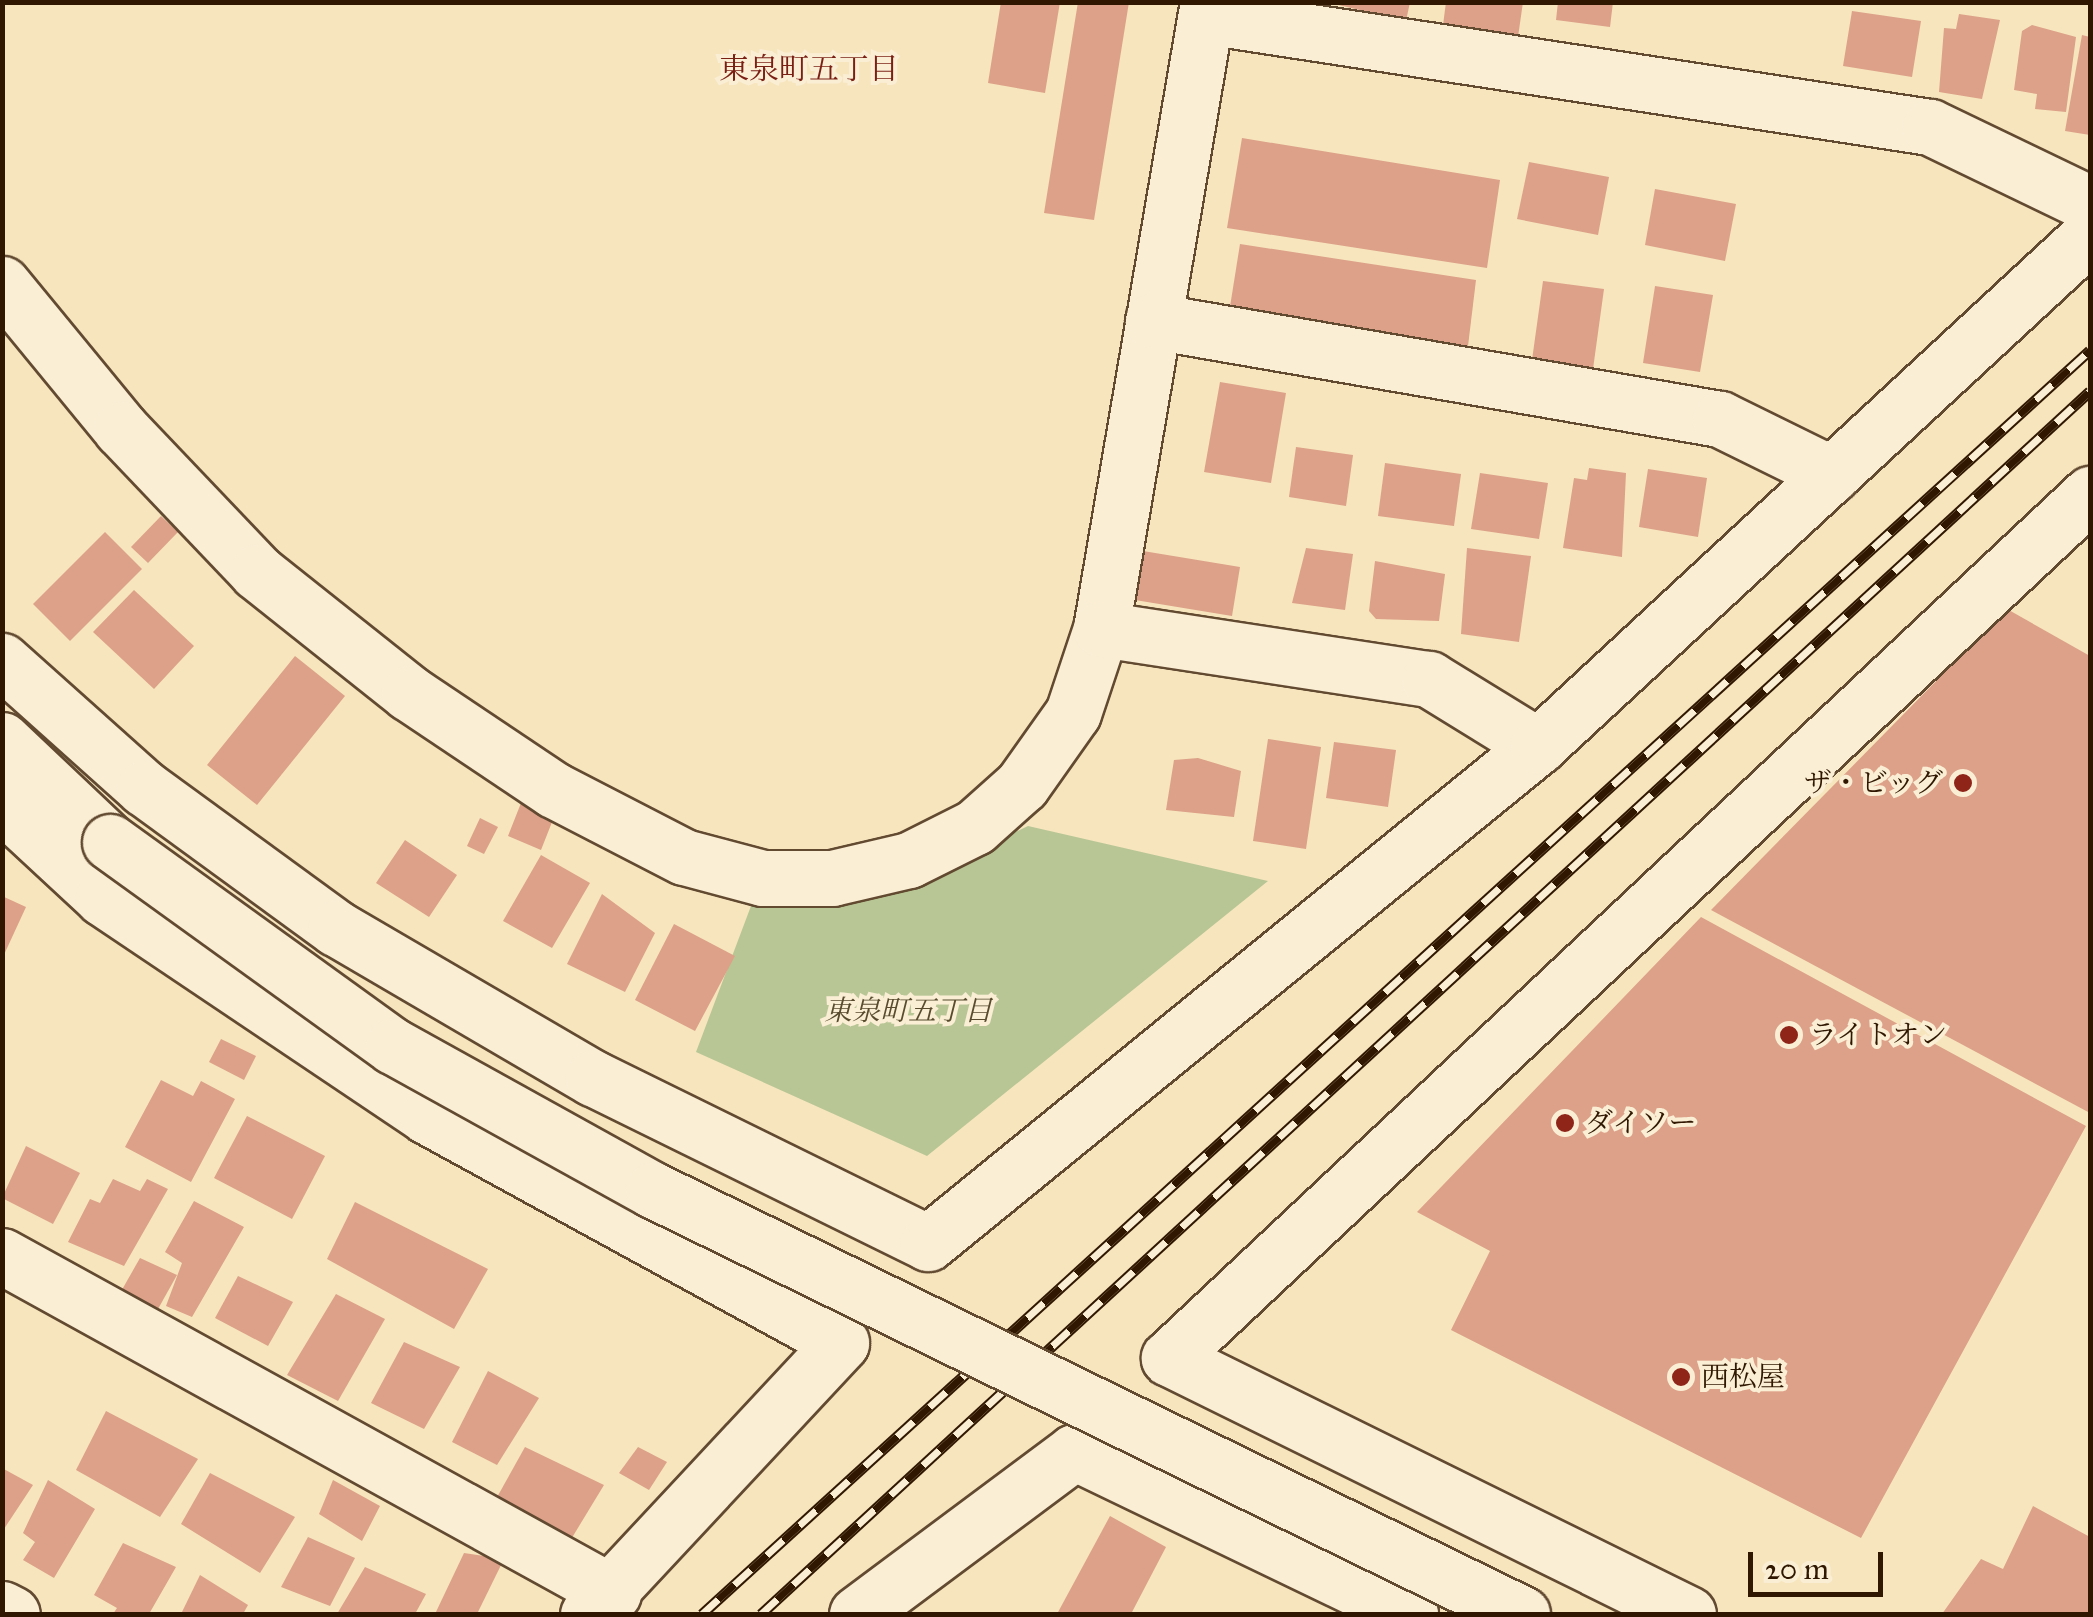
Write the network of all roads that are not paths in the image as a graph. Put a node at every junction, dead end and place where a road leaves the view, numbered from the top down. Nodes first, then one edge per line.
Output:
1 (1207, 9) edge
2 (2090, 204) edge
3 (2090, 235) edge
4 (2, 284) edge
5 (1154, 321) junction
6 (1832, 474) junction
7 (2090, 494) edge
8 (1101, 629) junction
9 (2, 661) edge
10 (2, 740) edge
11 (1538, 746) junction
12 (2, 804) edge
13 (2, 1256) edge
14 (600, 1604) edge
15 (2, 1609) edge
16 (12, 1614) edge
17 (856, 1614) edge
18 (1410, 1614) edge
19 (1522, 1614) edge
20 (1688, 1614) edge

1 - 2 street
1 - 5 street
3 - 6 street
4 - 8 street
5 - 6 street
5 - 8 street
6 - 11 street
7 - 20 street
8 - 11 street
9 - 11 street
10 - 19 street, bridge
12 - 14 street
13 - 14 street
15 - 16 street
17 - 18 street

